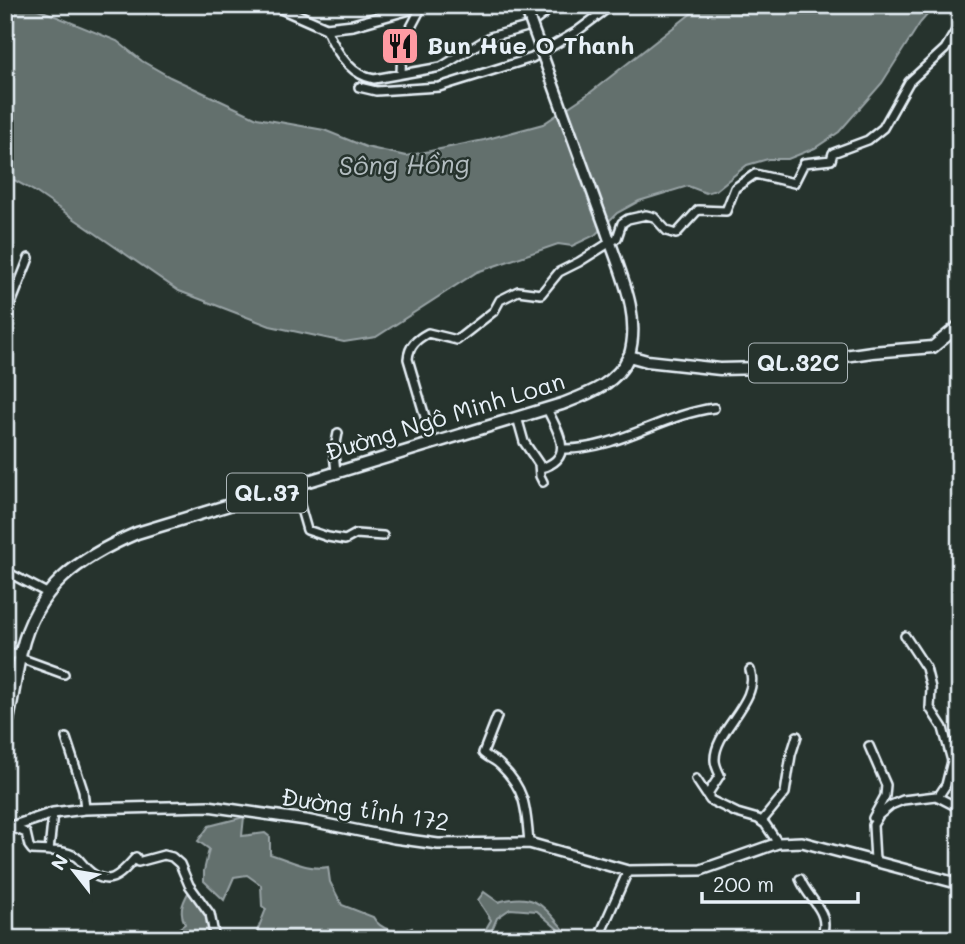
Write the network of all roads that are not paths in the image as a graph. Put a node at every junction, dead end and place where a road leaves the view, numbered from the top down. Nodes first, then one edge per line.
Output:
1 (274, 5) edge
2 (563, 5) edge
3 (612, 5) edge
4 (420, 6) edge
5 (550, 6) edge
6 (526, 9) edge
7 (960, 24) edge
8 (326, 28) junction
9 (401, 74) junction
10 (359, 87) dead end
11 (610, 243) junction
12 (29, 258) dead end
13 (5, 319) edge
14 (960, 325) edge
15 (629, 356) junction
16 (714, 408) dead end
17 (547, 409) junction
18 (517, 417) junction
19 (338, 433) dead end
20 (433, 444) junction
21 (563, 449) junction
22 (541, 468) junction
23 (336, 472) junction
24 (543, 482) dead end
25 (294, 485) junction
26 (383, 536) dead end
27 (5, 571) edge
28 (47, 593) junction
29 (905, 636) dead end
30 (5, 655) edge
31 (20, 656) junction
32 (750, 670) dead end
33 (64, 674) dead end
34 (497, 718) dead end
35 (5, 733) edge
36 (797, 736) dead end
37 (66, 738) dead end
38 (869, 747) dead end
39 (696, 779) dead end
40 (938, 797) junction
41 (709, 798) junction
42 (959, 807) edge
43 (85, 809) junction
44 (53, 813) junction
45 (762, 821) junction
46 (873, 825) junction
47 (9, 828) edge
48 (529, 843) junction
49 (778, 843) junction
50 (49, 851) junction
51 (874, 860) junction
52 (628, 871) junction
53 (800, 878) dead end
54 (960, 884) edge
55 (215, 939) edge
56 (598, 939) edge
57 (821, 939) edge

1 - 8 main road
2 - 5 street
3 - 10 street
4 - 8 main road
4 - 9 street
5 - 9 street
6 - 11 main road, bridge
7 - 11 street
8 - 9 street
11 - 15 main road
11 - 20 street
12 - 13 street
14 - 15 highway, QL.32C
15 - 17 highway, Đường Ngô Minh Loan / QL.37
16 - 21 street
17 - 18 highway, Đường Ngô Minh Loan / QL.37
17 - 21 street
18 - 20 highway, Đường Ngô Minh Loan / QL.37
18 - 22 street
19 - 23 street
20 - 23 highway, Đường Ngô Minh Loan / QL.37
21 - 22 street
22 - 24 street
23 - 25 highway, Đường Ngô Minh Loan / QL.37
25 - 26 street
25 - 28 highway, Đường Ngô Minh Loan / QL.37
27 - 28 street
28 - 31 highway, Đường Ngô Minh Loan / QL.37
29 - 40 street
30 - 31 street
31 - 33 street
31 - 35 highway, Đường Ngô Minh Loan / QL.37
32 - 41 street
34 - 48 street
36 - 45 street
37 - 43 street
38 - 46 street
39 - 41 street
40 - 42 street
40 - 46 street
41 - 45 street
43 - 44 main road, Đường tỉnh 172
43 - 48 main road, Đường tỉnh 172
44 - 47 main road, Đường tỉnh 172
44 - 50 street
45 - 49 street
46 - 51 street
47 - 50 street
48 - 52 main road, Đường tỉnh 172
49 - 51 main road, Đường tỉnh 172
49 - 52 main road, Đường tỉnh 172
50 - 55 street
51 - 54 main road, Đường tỉnh 172
52 - 56 street
53 - 57 street

